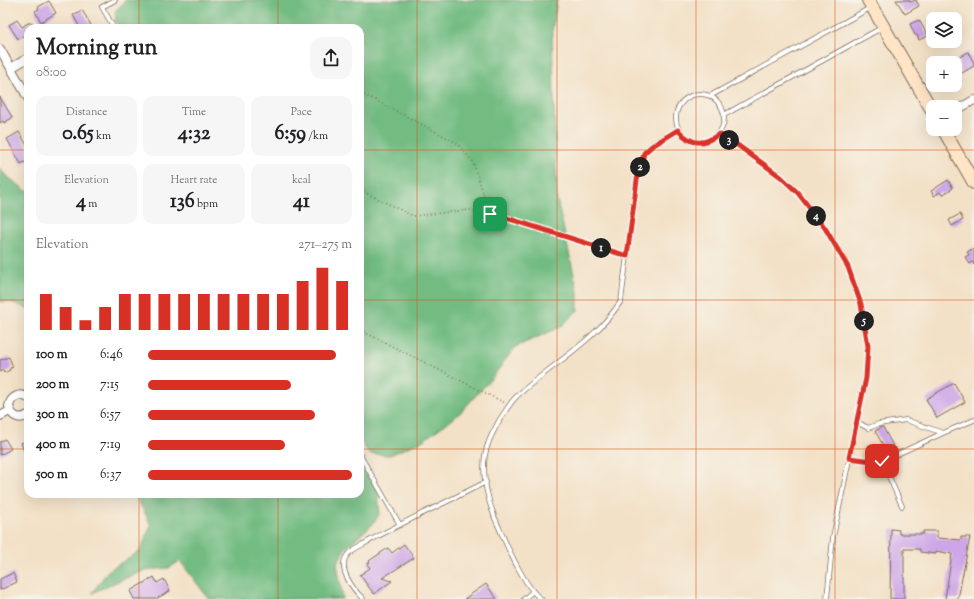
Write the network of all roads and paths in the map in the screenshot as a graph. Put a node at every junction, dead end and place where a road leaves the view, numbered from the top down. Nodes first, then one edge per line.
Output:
1 (115, 0) edge
2 (870, 3) edge
3 (112, 24) edge
4 (883, 26) junction
5 (0, 49) edge
6 (24, 60) edge
7 (11, 68) junction
8 (24, 91) edge
9 (364, 95) edge
10 (710, 96) junction
11 (926, 100) edge
12 (974, 100) edge
13 (962, 106) edge
14 (724, 116) junction
15 (678, 130) junction
16 (719, 134) junction
17 (947, 136) edge
18 (974, 183) edge
19 (364, 192) edge
20 (490, 214) junction
21 (627, 256) junction
22 (364, 332) edge
23 (24, 396) edge
24 (510, 405) junction
25 (10, 410) junction
26 (0, 416) edge
27 (24, 416) edge
28 (974, 420) edge
29 (857, 422) junction
30 (943, 433) junction
31 (849, 458) junction
32 (882, 461) junction
33 (364, 462) edge
34 (486, 482) junction
35 (902, 506) dead end
36 (400, 525) junction
37 (533, 591) junction
38 (363, 599) edge
39 (524, 599) edge
40 (541, 599) edge
41 (827, 599) edge

1 - 3 lane
2 - 4 street
2 - 10 lane
4 - 11 street
4 - 14 lane
5 - 7 street
6 - 7 street
7 - 8 street
9 - 20 path
10 - 14 lane
10 - 15 lane
12 - 13 street
14 - 16 lane
15 - 16 lane
15 - 21 lane
16 - 29 lane
17 - 18 street
19 - 20 path
20 - 21 path
21 - 24 lane
22 - 24 path
23 - 25 street
24 - 34 lane
25 - 26 street
25 - 27 street
28 - 30 lane
29 - 30 lane
29 - 31 lane
30 - 32 lane
31 - 32 lane
31 - 41 lane
32 - 35 lane
33 - 36 lane
34 - 36 lane
34 - 37 lane
36 - 38 lane
37 - 39 lane
37 - 40 lane

